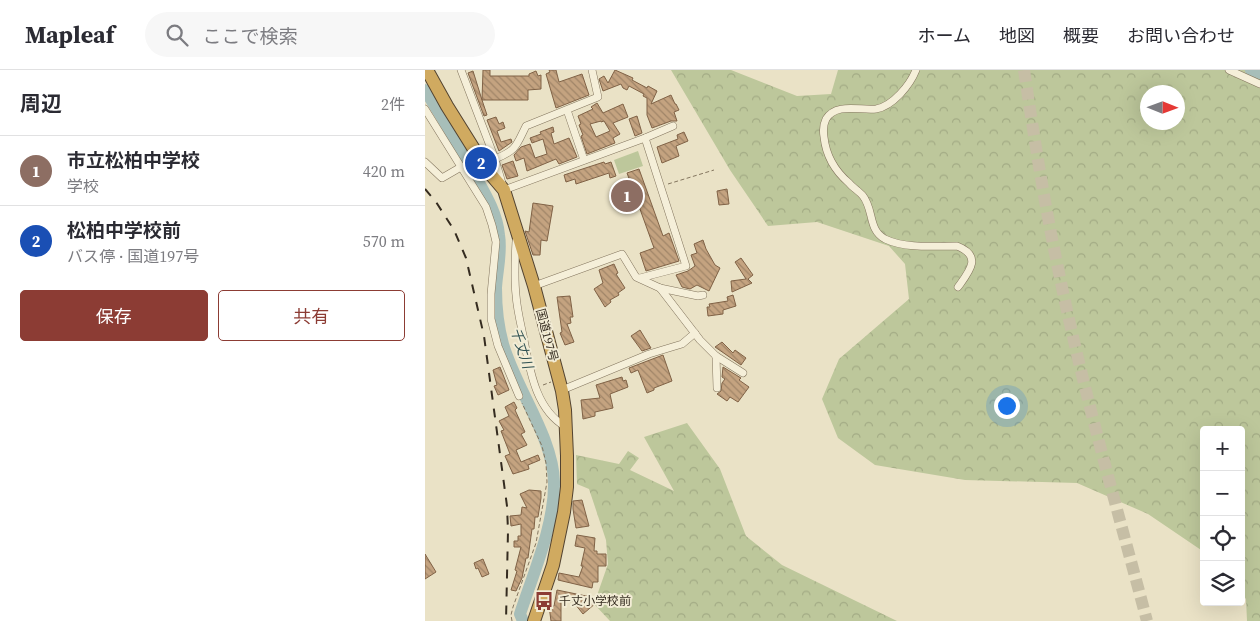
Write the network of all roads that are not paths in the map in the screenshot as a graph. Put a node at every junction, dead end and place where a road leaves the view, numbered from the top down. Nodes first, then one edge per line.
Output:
1 (427, 70) edge
2 (461, 70) edge
3 (592, 70) edge
4 (916, 70) edge
5 (1229, 70) edge
6 (1260, 84) edge
7 (430, 86) edge
8 (425, 110) edge
9 (567, 110) junction
10 (673, 126) dead end
11 (645, 138) junction
12 (495, 159) junction
13 (584, 160) junction
14 (425, 162) edge
15 (461, 167) junction
16 (504, 190) junction
17 (516, 227) junction
18 (640, 278) junction
19 (534, 286) junction
20 (958, 287) dead end
21 (660, 288) junction
22 (703, 295) dead end
23 (695, 333) junction
24 (716, 356) junction
25 (743, 373) dead end
26 (560, 385) junction
27 (717, 388) dead end
28 (519, 396) road end
29 (566, 427) junction
30 (534, 621) edge

1 - 7 highway, 国道197号
2 - 12 street
3 - 9 street
4 - 20 street
5 - 6 street
7 - 16 highway, 国道197号
8 - 15 street
9 - 12 street
9 - 13 street
10 - 11 street
11 - 13 street
11 - 18 street
12 - 16 street
13 - 16 street
14 - 15 street
15 - 28 street
16 - 17 highway, 国道197号
17 - 19 highway, 国道197号
17 - 29 street
18 - 19 street
18 - 21 street
19 - 26 highway, 国道197号
21 - 22 street
21 - 23 street
23 - 24 street
23 - 26 street
24 - 25 street
24 - 27 street
26 - 29 highway, 国道197号
29 - 30 highway, 国道197号

